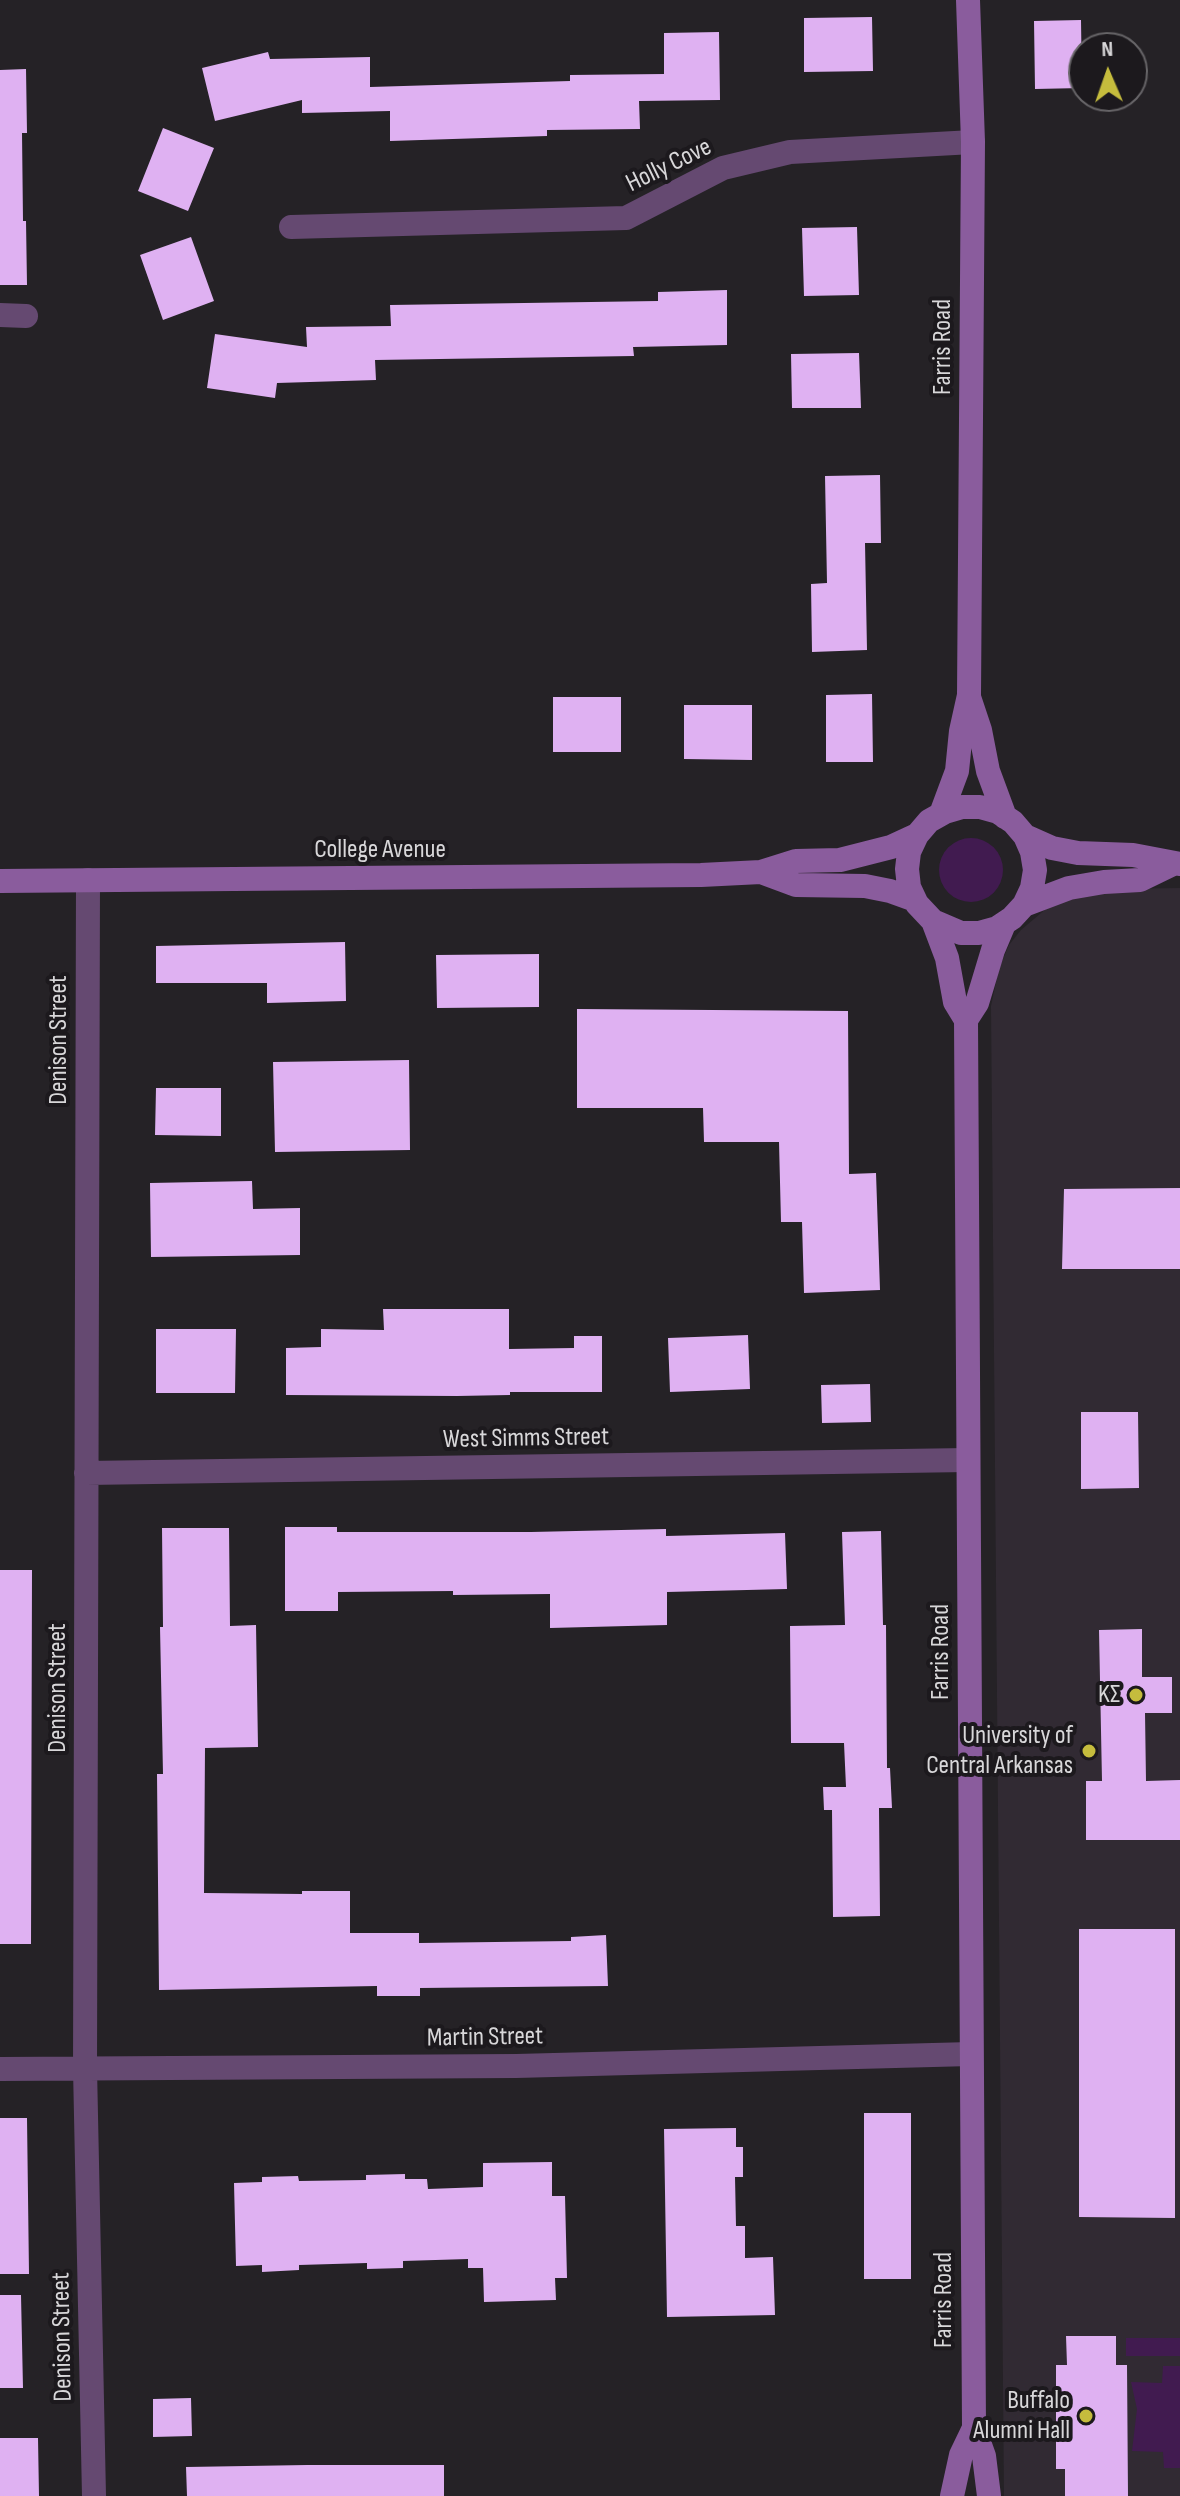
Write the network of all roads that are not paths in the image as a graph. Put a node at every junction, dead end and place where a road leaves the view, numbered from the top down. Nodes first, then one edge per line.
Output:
1 (968, 0) edge
2 (973, 142) junction
3 (291, 227) dead end
4 (0, 315) edge
5 (26, 316) dead end
6 (969, 695) junction
7 (941, 814) junction
8 (1005, 817) junction
9 (917, 835) junction
10 (1025, 836) junction
11 (1176, 864) edge
12 (761, 872) junction
13 (88, 880) junction
14 (0, 881) edge
15 (915, 900) junction
16 (1024, 905) junction
17 (933, 921) junction
18 (1004, 924) junction
19 (966, 1020) junction
20 (968, 1460) junction
21 (86, 1473) junction
22 (971, 2054) junction
23 (85, 2068) junction
24 (0, 2069) edge
25 (974, 2428) junction
26 (94, 2496) edge
27 (952, 2496) edge
28 (989, 2496) edge

1 - 2 street, Farris Road
2 - 3 street, Holly Cove
2 - 6 street, Farris Road
4 - 5 street
6 - 7 street, Farris Road
6 - 8 street, Farris Road
7 - 8 street
7 - 9 street
8 - 10 street
9 - 12 street, College Avenue
9 - 15 street
10 - 11 street
10 - 16 street
11 - 16 street
12 - 13 street, College Avenue
12 - 15 street, College Avenue
13 - 14 street, College Avenue
13 - 21 street, Denison Street
15 - 17 street
16 - 18 street
17 - 18 street
17 - 19 street, Farris Road
18 - 19 street, Farris Road
19 - 20 street, Farris Road
20 - 21 street, West Simms Street
20 - 22 street, Farris Road
21 - 23 street, Denison Street
22 - 23 street, Martin Street
22 - 25 street, Farris Road
23 - 24 street, Martin Street
23 - 26 street, Denison Street
25 - 27 street, Farris Road
25 - 28 street, Farris Road

